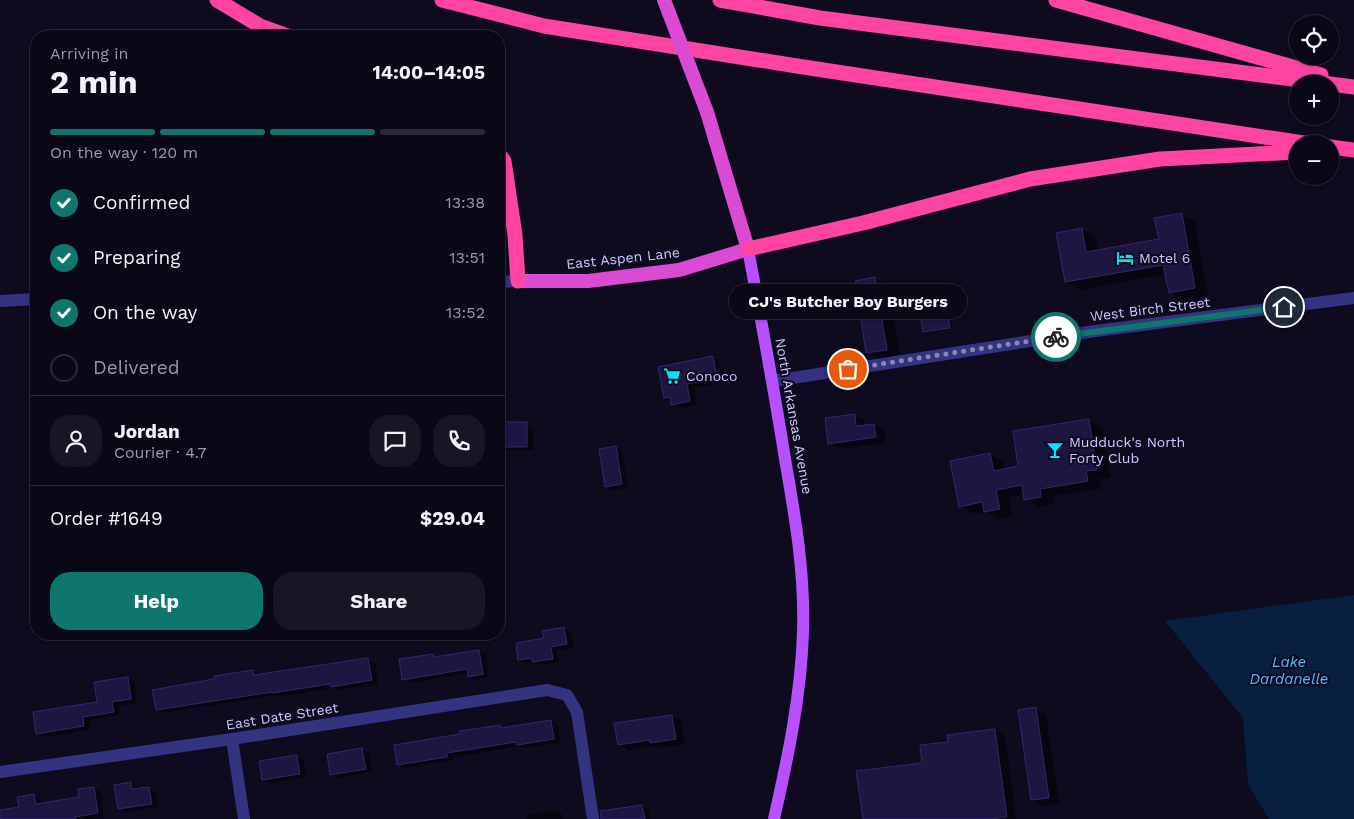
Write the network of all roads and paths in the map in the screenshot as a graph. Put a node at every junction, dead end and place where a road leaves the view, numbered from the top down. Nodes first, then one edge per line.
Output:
1 (217, 0) edge
2 (442, 0) edge
3 (664, 0) edge
4 (720, 0) edge
5 (1056, 0) edge
6 (271, 30) edge
7 (1354, 85) edge
8 (1289, 141) edge
9 (1289, 152) edge
10 (505, 168) edge
11 (748, 249) junction
12 (518, 281) junction
13 (505, 282) edge
14 (1354, 298) edge
15 (30, 299) edge
16 (0, 301) edge
17 (773, 381) junction
18 (232, 739) junction
19 (0, 772) edge
20 (244, 819) edge
21 (593, 819) edge
22 (774, 819) edge

1 - 6 highway
2 - 8 highway
3 - 11 highway, North Arkansas Avenue, bridge
4 - 7 highway
5 - 7 highway
9 - 11 highway
10 - 12 highway
11 - 12 highway, East Aspen Lane
11 - 17 main road, North Arkansas Avenue
12 - 13 street, East Aspen Lane
14 - 17 street, West Birch Street
15 - 16 street
17 - 22 main road, North Arkansas Avenue
18 - 19 street, East Date Street
18 - 20 street
18 - 21 street, East Date Street

